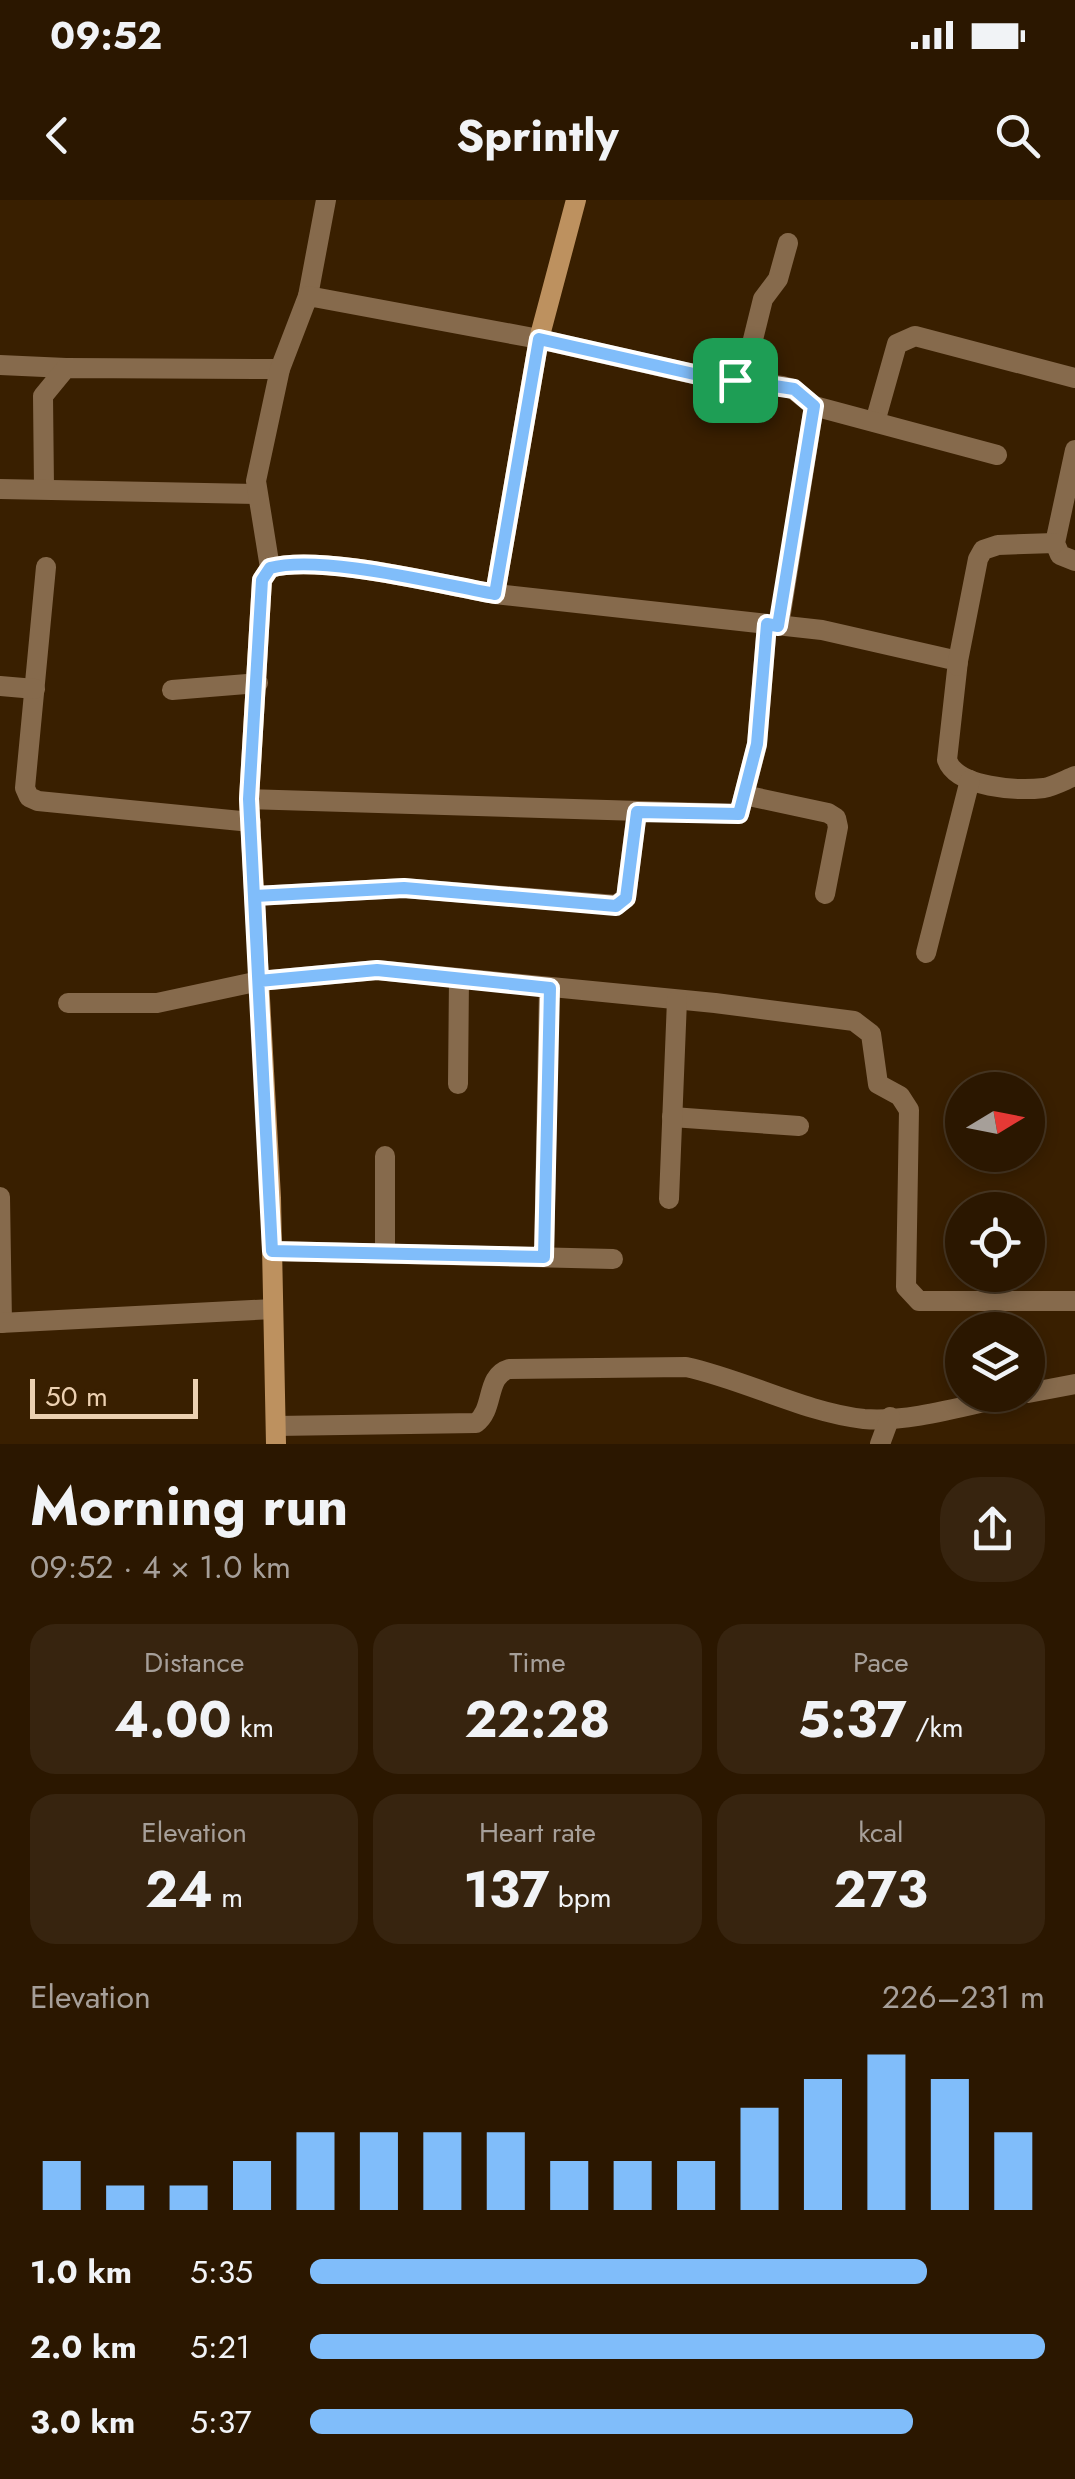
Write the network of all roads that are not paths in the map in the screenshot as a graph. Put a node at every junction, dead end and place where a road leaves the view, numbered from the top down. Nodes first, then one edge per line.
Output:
1 (326, 200) edge
2 (576, 200) edge
3 (788, 243) dead end
4 (308, 296) junction
5 (539, 339) junction
6 (0, 365) edge
7 (66, 368) junction
8 (280, 370) junction
9 (1075, 378) edge
10 (743, 380) junction
11 (814, 406) junction
12 (875, 422) junction
13 (1075, 450) edge
14 (997, 454) dead end
15 (44, 488) junction
16 (0, 489) edge
17 (257, 494) junction
18 (1055, 543) junction
19 (1075, 561) edge
20 (46, 568) dead end
21 (270, 568) junction
22 (495, 594) junction
23 (773, 625) junction
24 (957, 666) junction
25 (258, 683) junction
26 (0, 686) edge
27 (35, 689) junction
28 (172, 690) dead end
29 (1075, 776) edge
30 (970, 780) junction
31 (744, 795) junction
32 (249, 799) junction
33 (637, 812) junction
34 (251, 822) junction
35 (825, 894) dead end
36 (255, 896) junction
37 (926, 953) dead end
38 (460, 978) junction
39 (259, 981) junction
40 (550, 988) junction
41 (677, 1000) junction
42 (68, 1004) dead end
43 (458, 1084) dead end
44 (672, 1117) junction
45 (799, 1126) dead end
46 (385, 1156) dead end
47 (0, 1197) edge
48 (669, 1198) dead end
49 (272, 1251) junction
50 (385, 1254) junction
51 (544, 1257) junction
52 (613, 1259) dead end
53 (1075, 1301) edge
54 (273, 1310) junction
55 (1, 1323) edge
56 (1075, 1384) edge
57 (1045, 1390) edge
58 (945, 1408) edge
59 (890, 1418) junction
60 (276, 1435) edge
61 (880, 1444) edge

1 - 4 street
2 - 5 street
3 - 10 street
4 - 5 street
4 - 8 street
5 - 10 street
5 - 22 street
6 - 7 street
7 - 8 street
7 - 15 street
8 - 17 street
9 - 12 street
10 - 11 street
11 - 12 street
11 - 23 street
12 - 14 street
13 - 18 street
15 - 16 street
15 - 17 street
17 - 21 street
18 - 19 street
18 - 24 street
20 - 27 street
21 - 22 street
21 - 25 street
22 - 23 street
23 - 24 street
23 - 31 street
24 - 30 street
25 - 28 street
25 - 32 street
26 - 27 street
27 - 34 street
29 - 30 street
30 - 37 street
31 - 33 street
31 - 35 street
32 - 33 street
32 - 34 street
33 - 36 street
34 - 36 street
36 - 39 street
38 - 39 street
38 - 40 street
38 - 43 street
39 - 42 street
39 - 49 street
40 - 41 street
40 - 51 street
41 - 44 street
41 - 53 street
44 - 45 street
44 - 48 street
46 - 50 street
47 - 55 street
49 - 50 street
49 - 54 street
50 - 51 street
51 - 52 street
54 - 55 street
54 - 60 street
56 - 57 street
58 - 59 street
59 - 60 street
59 - 61 street

